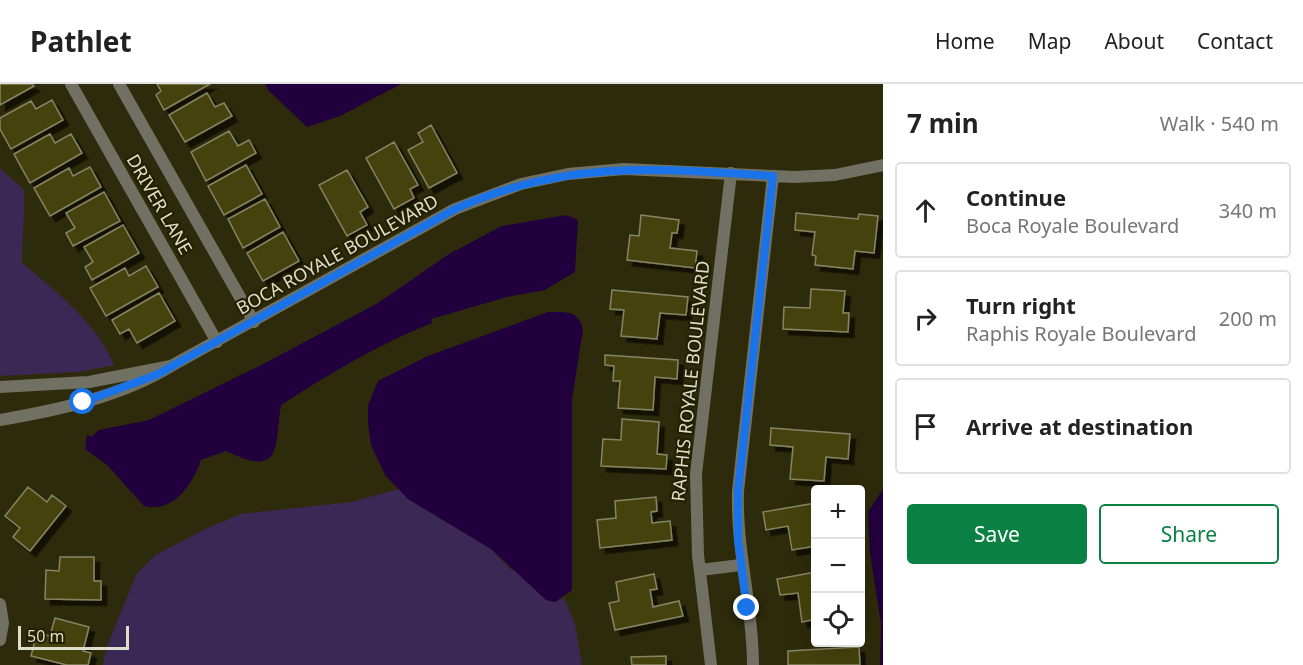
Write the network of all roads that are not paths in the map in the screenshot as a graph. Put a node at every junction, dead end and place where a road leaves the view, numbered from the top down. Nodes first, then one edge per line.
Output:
1 (71, 84) edge
2 (119, 84) edge
3 (883, 165) edge
4 (731, 173) junction
5 (773, 176) junction
6 (254, 322) junction
7 (217, 342) junction
8 (171, 366) junction
9 (0, 387) edge
10 (0, 420) edge
11 (741, 565) junction
12 (700, 570) junction
13 (0, 604) edge
14 (0, 640) edge
15 (711, 665) edge
16 (753, 665) edge

1 - 7 street, DRIVER LANE
2 - 6 street, DRIVER LANE
3 - 5 street, BOCA ROYALE BOULEVARD
4 - 5 street, BOCA ROYALE BOULEVARD
4 - 6 street, BOCA ROYALE BOULEVARD
4 - 12 street, RAPHIS ROYALE BOULEVARD
5 - 11 street
6 - 7 street, BOCA ROYALE BOULEVARD
7 - 8 street, BOCA ROYALE BOULEVARD
8 - 9 street, BOCA ROYALE BOULEVARD
8 - 10 street, BOCA ROYALE BOULEVARD
11 - 12 street
11 - 16 street
12 - 15 street, RAPHIS ROYALE BOULEVARD
13 - 14 street

